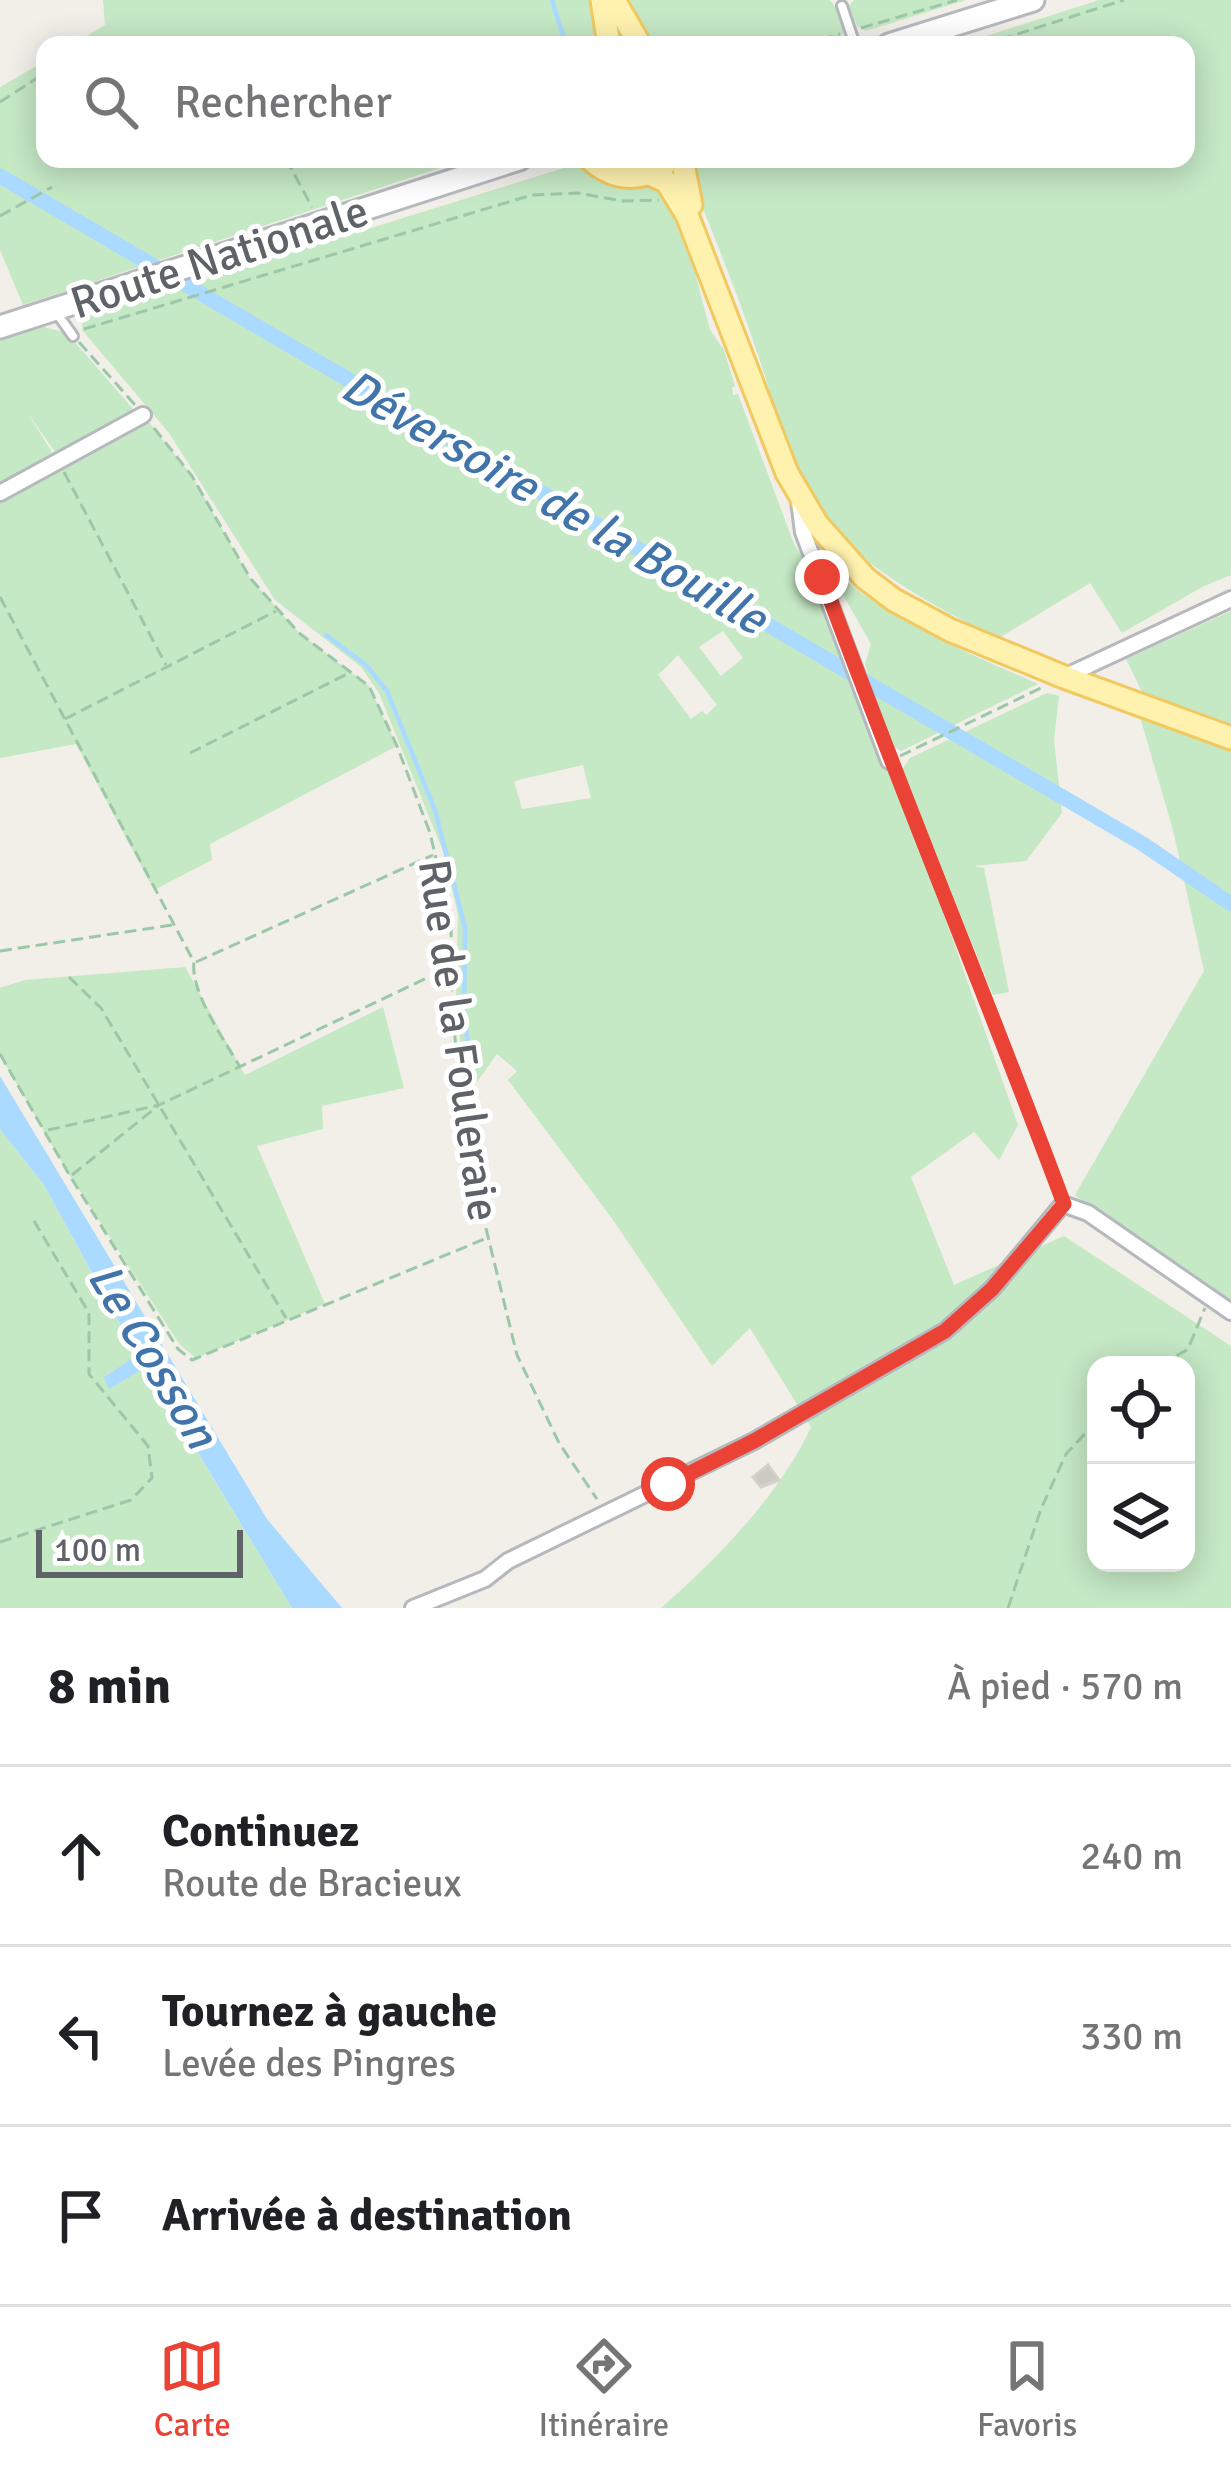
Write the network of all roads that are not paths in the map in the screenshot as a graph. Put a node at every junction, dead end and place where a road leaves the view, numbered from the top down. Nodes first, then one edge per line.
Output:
1 (602, 0) edge
2 (614, 0) edge
3 (1034, 0) edge
4 (842, 5) dead end
5 (608, 36) edge
6 (635, 36) edge
7 (852, 36) edge
8 (918, 36) edge
9 (495, 168) edge
10 (604, 168) edge
11 (661, 168) edge
12 (680, 168) edge
13 (650, 174) junction
14 (705, 258) junction
15 (54, 308) junction
16 (0, 327) edge
17 (71, 333) road end
18 (143, 415) road end
19 (0, 493) edge
20 (799, 496) junction
21 (1231, 599) edge
22 (1064, 677) junction
23 (1231, 738) edge
24 (890, 761) road end
25 (1231, 1312) edge
26 (413, 1608) edge

1 - 5 main road
2 - 6 main road
3 - 8 main road
4 - 7 lane
9 - 15 main road, Route Nationale
10 - 13 main road
11 - 13 main road
12 - 14 main road
13 - 14 main road
14 - 20 main road
15 - 16 main road, Route Nationale
15 - 17 lane
18 - 19 street
20 - 22 main road
20 - 24 street
21 - 22 street
22 - 23 main road
25 - 26 street

